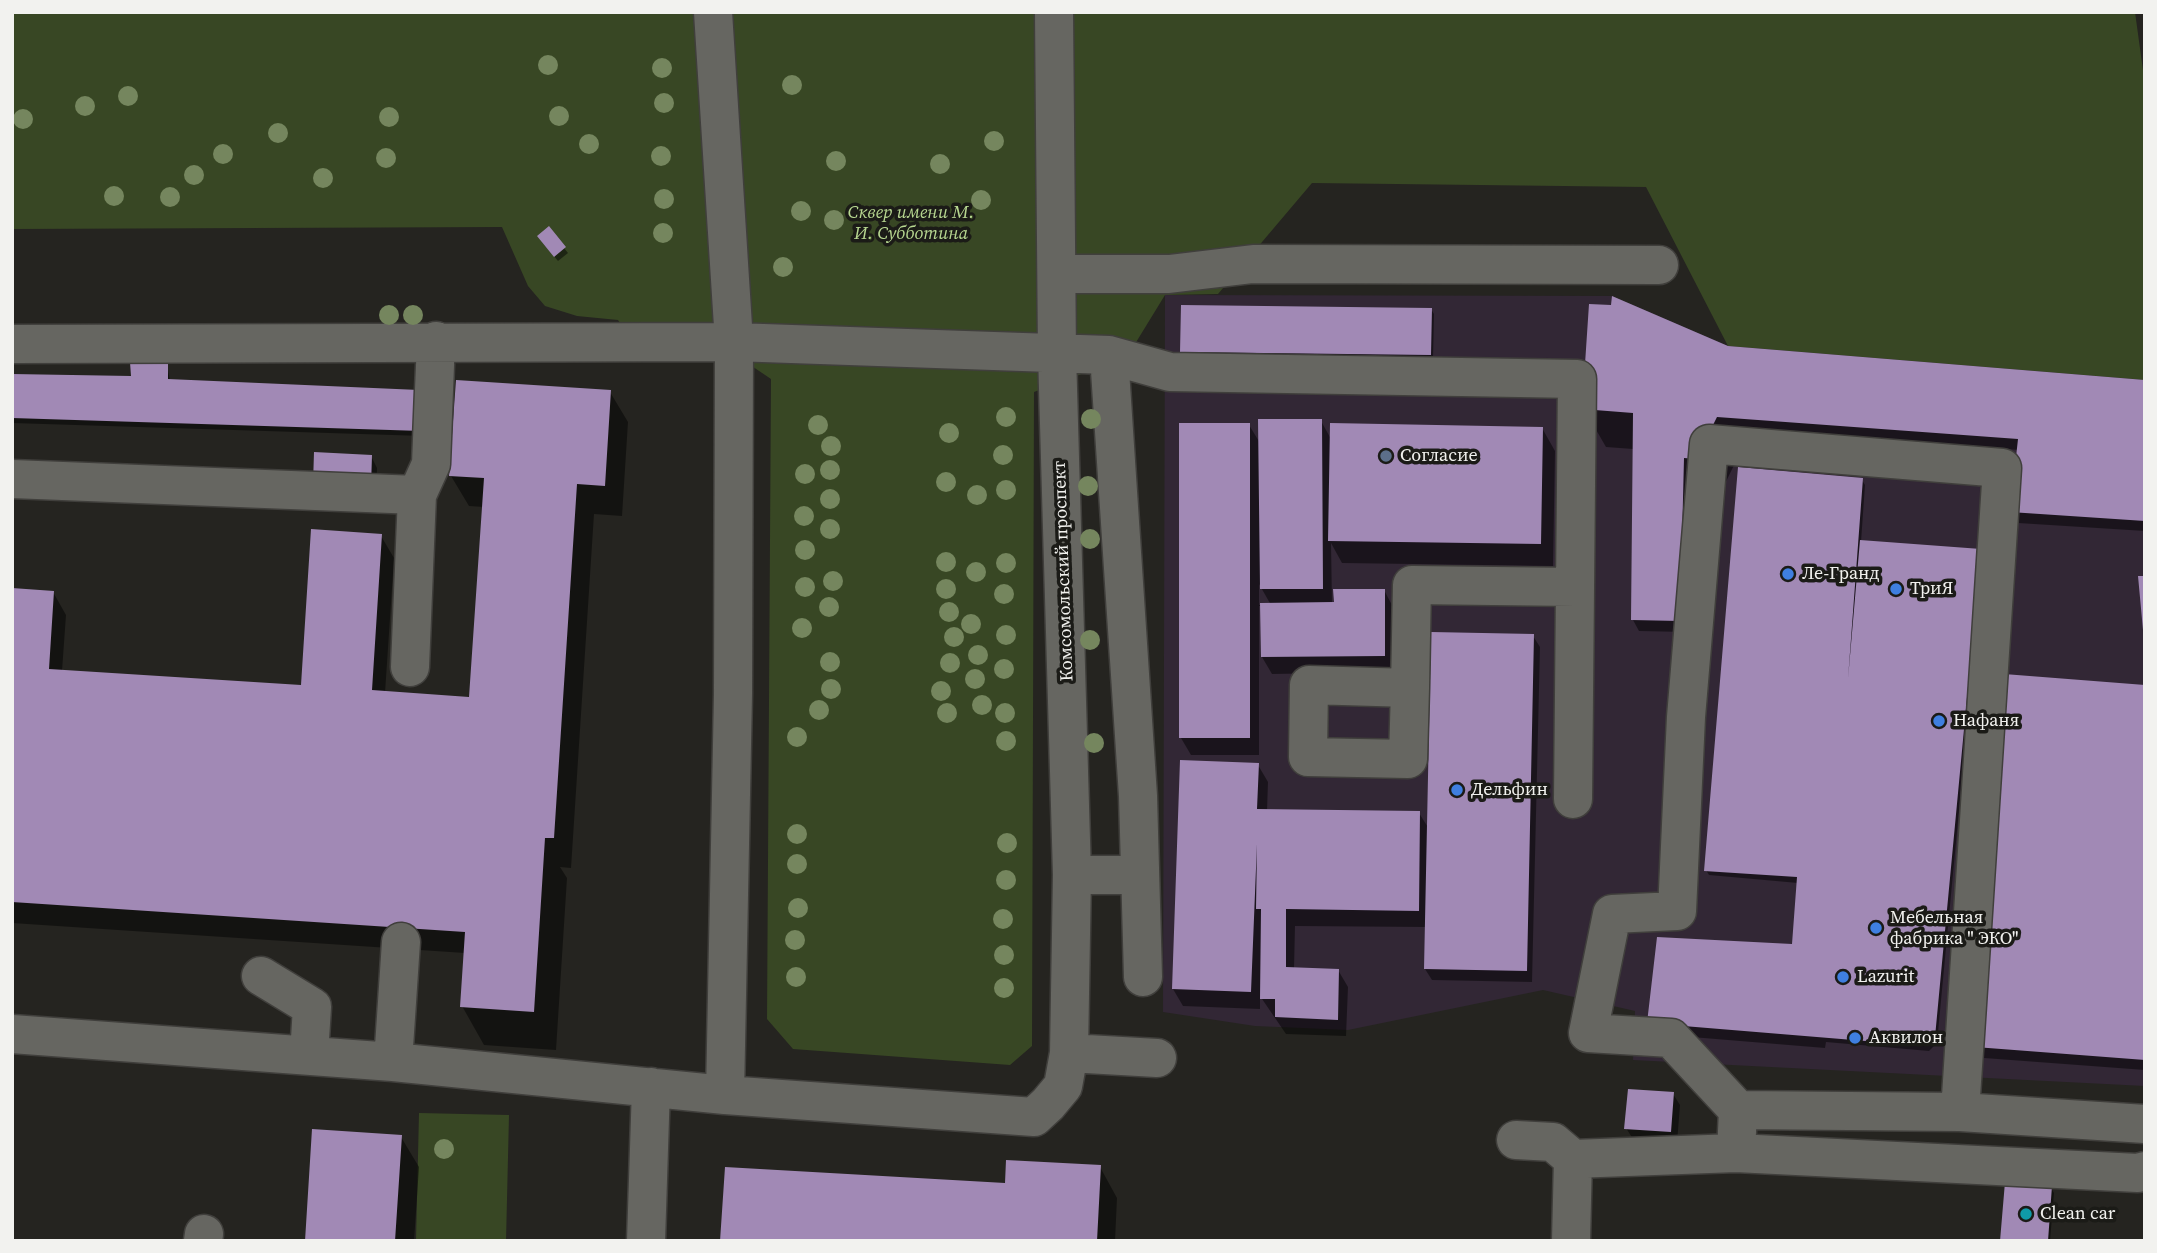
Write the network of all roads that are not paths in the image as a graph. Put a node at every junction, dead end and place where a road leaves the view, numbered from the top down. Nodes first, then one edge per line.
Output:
1 (713, 12) edge
2 (1054, 12) edge
3 (1660, 265) dead end
4 (1058, 274) junction
5 (436, 341) junction
6 (734, 342) junction
7 (12, 344) edge
8 (1056, 354) junction
9 (1109, 355) junction
10 (12, 479) edge
11 (417, 495) junction
12 (1575, 587) junction
13 (410, 667) dead end
14 (1410, 688) dead end
15 (1573, 799) dead end
16 (1072, 875) junction
17 (1140, 875) junction
18 (401, 942) dead end
19 (261, 976) dead end
20 (1143, 977) dead end
21 (12, 1034) edge
22 (1069, 1053) junction
23 (309, 1055) junction
24 (1157, 1058) dead end
25 (393, 1062) junction
26 (651, 1087) junction
27 (725, 1095) junction
28 (1738, 1110) junction
29 (1960, 1112) junction
30 (2145, 1124) edge
31 (1516, 1140) dead end
32 (1736, 1153) junction
33 (1573, 1159) junction
34 (2145, 1171) edge
35 (646, 1241) edge
36 (1571, 1241) edge

1 - 6 lane
2 - 4 lane, Комсомольский проспект
3 - 4 lane
4 - 8 lane, Комсомольский проспект
5 - 6 lane
5 - 7 lane
5 - 11 lane
6 - 8 lane
6 - 27 lane
8 - 9 lane
8 - 16 lane, Комсомольский проспект
9 - 12 lane
9 - 17 lane
10 - 11 lane
11 - 13 lane
12 - 14 lane
12 - 15 lane
16 - 17 lane
16 - 22 lane, Комсомольский проспект
17 - 20 lane
18 - 25 lane
19 - 23 lane
21 - 23 lane
22 - 24 lane
22 - 27 lane, Комсомольский проспект
23 - 25 lane
25 - 26 lane
26 - 27 lane
26 - 35 lane
28 - 29 lane
28 - 29 lane
28 - 32 lane
29 - 30 lane
31 - 33 lane
32 - 33 lane
32 - 34 lane
33 - 36 lane

